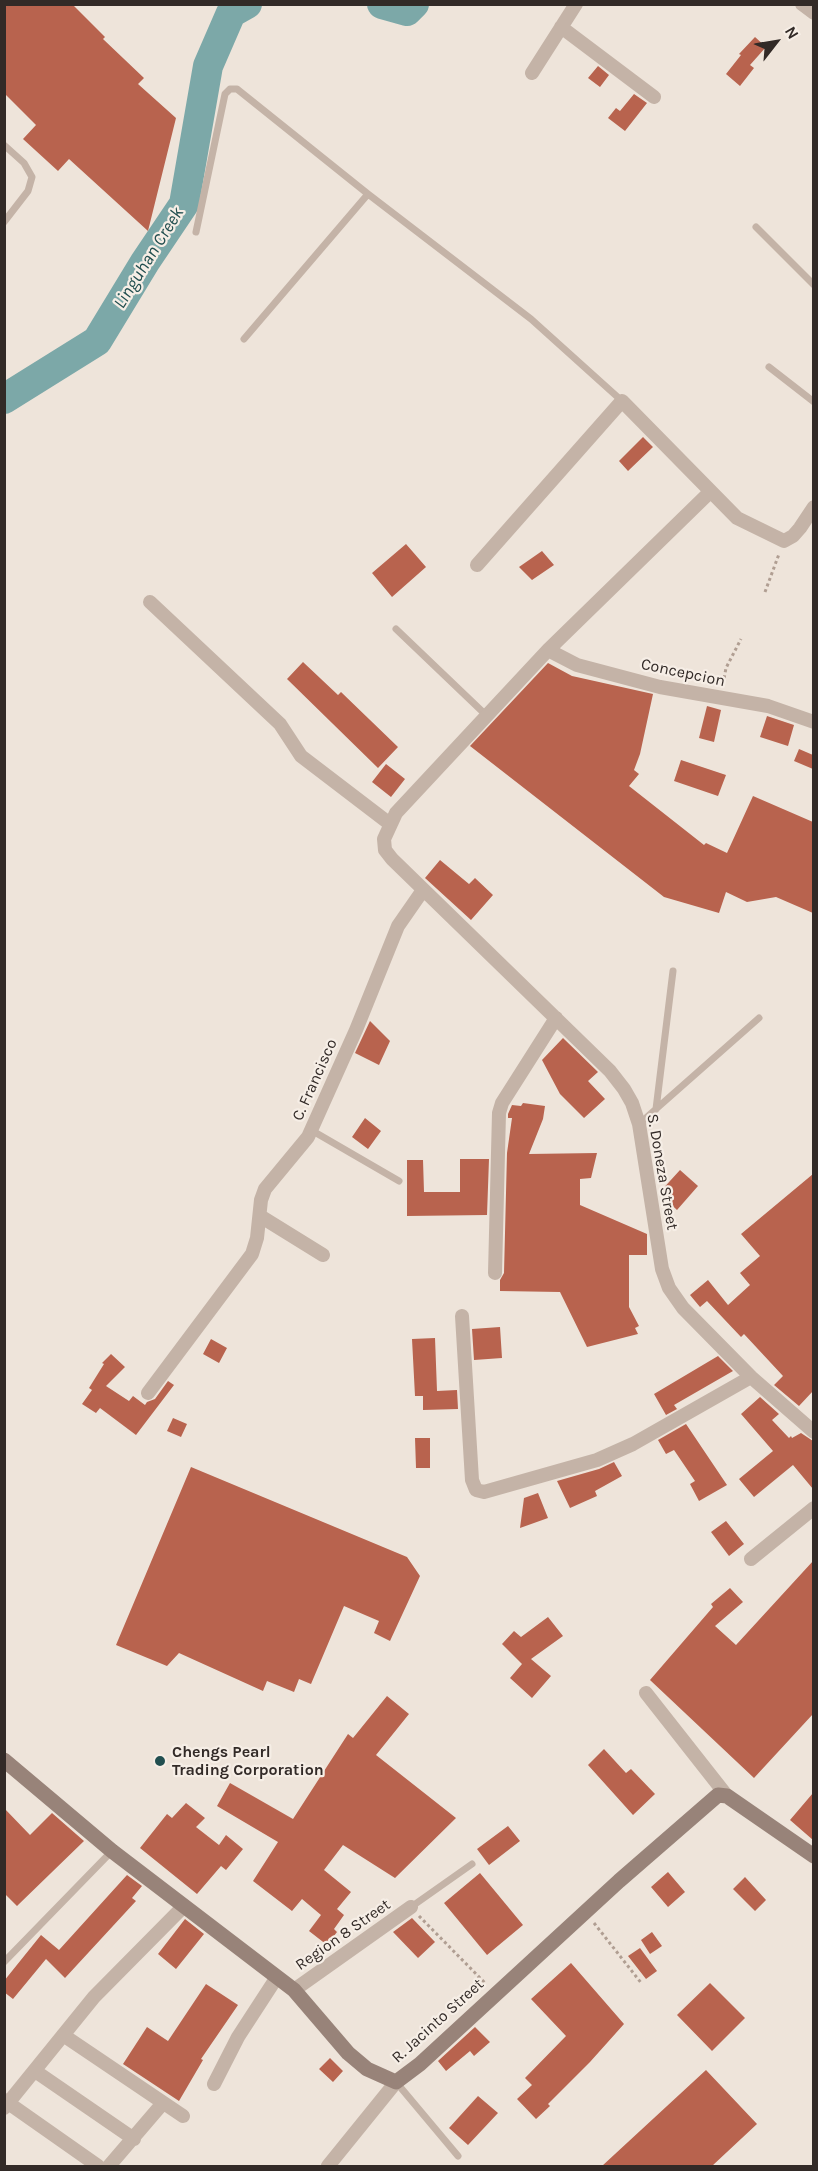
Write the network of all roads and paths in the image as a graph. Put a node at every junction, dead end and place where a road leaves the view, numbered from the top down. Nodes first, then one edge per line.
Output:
1 (576, 4) edge
2 (802, 4) edge
3 (813, 13) edge
4 (561, 27) junction
5 (532, 74) dead end
6 (654, 96) dead end
7 (4, 145) edge
8 (368, 194) junction
9 (4, 222) edge
10 (756, 227) dead end
11 (196, 232) dead end
12 (813, 285) edge
13 (244, 339) dead end
14 (769, 367) dead end
15 (622, 401) junction
16 (813, 402) edge
17 (710, 492) junction
18 (813, 507) edge
19 (784, 541) junction
20 (477, 566) dead end
21 (765, 592) dead end
22 (150, 602) dead end
23 (396, 629) dead end
24 (741, 639) dead end
25 (548, 650) junction
26 (721, 698) junction
27 (488, 716) junction
28 (813, 722) edge
29 (390, 824) junction
30 (423, 890) junction
31 (673, 971) dead end
32 (556, 1018) junction
33 (759, 1018) dead end
34 (656, 1109) junction
35 (639, 1124) junction
36 (311, 1130) junction
37 (399, 1180) dead end
38 (260, 1216) junction
39 (323, 1255) dead end
40 (495, 1273) dead end
41 (462, 1316) dead end
42 (751, 1377) junction
43 (148, 1393) dead end
44 (813, 1432) edge
45 (813, 1508) edge
46 (751, 1559) dead end
47 (646, 1693) dead end
48 (4, 1760) edge
49 (727, 1796) junction
50 (112, 1851) junction
51 (813, 1856) edge
52 (472, 1864) dead end
53 (184, 1906) junction
54 (411, 1907) junction
55 (585, 1912) junction
56 (4, 1962) edge
57 (277, 1977) junction
58 (642, 1984) dead end
59 (294, 1990) junction
60 (496, 1994) junction
61 (63, 2035) junction
62 (35, 2071) junction
63 (396, 2082) junction
64 (214, 2084) dead end
65 (163, 2103) junction
66 (6, 2104) edge
67 (183, 2116) dead end
68 (134, 2139) junction
69 (458, 2156) dead end
70 (98, 2166) edge
71 (109, 2166) edge
72 (328, 2166) edge

1 - 4 street
2 - 3 street
4 - 5 street
4 - 6 street
7 - 9 lane
8 - 11 lane
8 - 13 lane
8 - 15 lane
10 - 12 lane
14 - 16 lane
15 - 17 street
15 - 20 street
17 - 19 street
17 - 25 street
18 - 19 street
19 - 21 path
22 - 29 street
23 - 27 lane
24 - 26 path
25 - 26 street, Concepcion
25 - 27 street
26 - 28 street, Concepcion
27 - 29 street
29 - 30 street, S. Doneza Street
30 - 32 street, S. Doneza Street
30 - 36 street, C. Francisco
31 - 34 lane
32 - 35 street, S. Doneza Street
32 - 40 street
33 - 34 lane
34 - 35 lane
35 - 42 street, S. Doneza Street
36 - 37 lane
36 - 38 street, C. Francisco
38 - 39 street
38 - 43 street, C. Francisco
41 - 42 street
42 - 44 street, S. Doneza Street
45 - 46 street
47 - 49 street
48 - 50 street, R. Jacinto Street
49 - 51 street
49 - 55 street, R. Jacinto Street
50 - 53 street, R. Jacinto Street
50 - 56 lane
52 - 54 lane
53 - 57 street, R. Jacinto Street
53 - 61 street
54 - 59 street, Region 8 Street
54 - 60 path
55 - 58 path
55 - 60 street, R. Jacinto Street
57 - 59 street, R. Jacinto Street
57 - 64 street
59 - 63 street, R. Jacinto Street
60 - 63 street, R. Jacinto Street
61 - 62 street
61 - 65 street
62 - 66 street
62 - 68 street
63 - 69 lane
63 - 72 street
65 - 67 street
65 - 68 street
66 - 70 street
68 - 71 street

